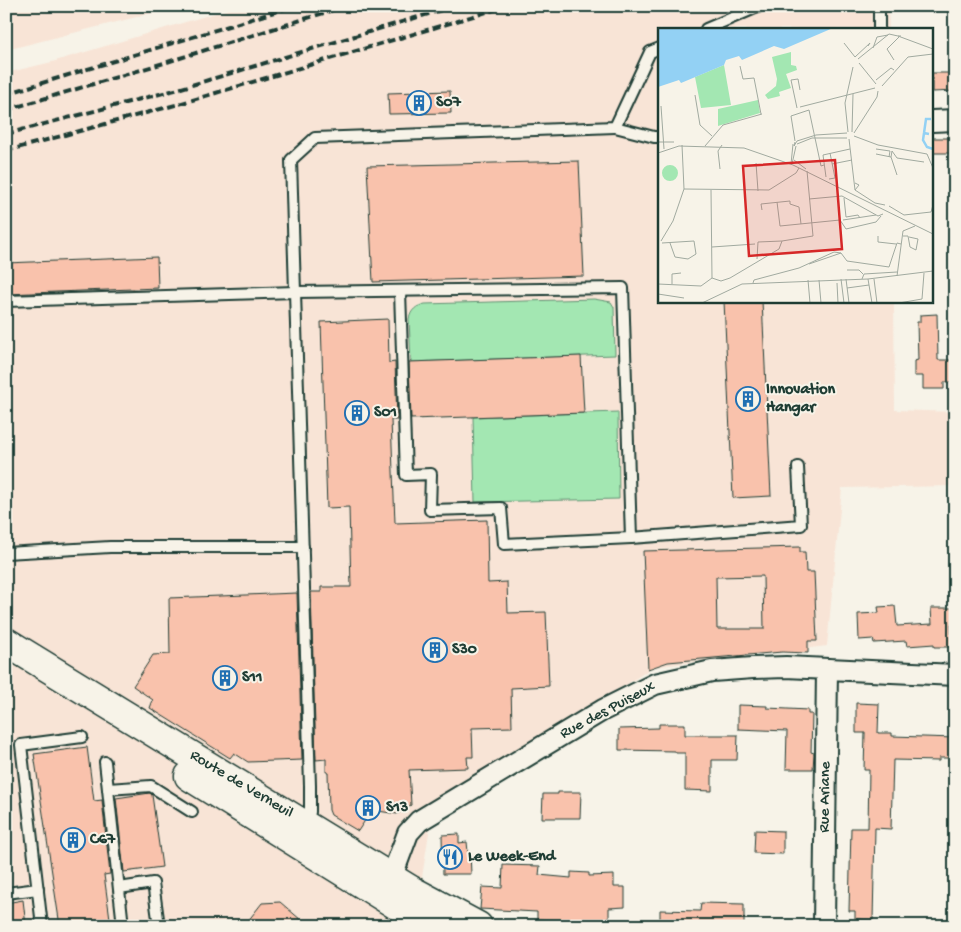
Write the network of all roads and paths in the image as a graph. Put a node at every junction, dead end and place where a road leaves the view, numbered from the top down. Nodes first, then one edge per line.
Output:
1 (760, 6) edge
2 (879, 6) edge
3 (708, 28) edge
4 (879, 28) edge
5 (658, 49) edge
6 (955, 120) edge
7 (934, 121) edge
8 (616, 126) junction
9 (658, 137) edge
10 (400, 291) junction
11 (295, 292) junction
12 (6, 301) edge
13 (798, 467) dead end
14 (632, 538) junction
15 (303, 547) junction
16 (6, 553) edge
17 (6, 642) edge
18 (6, 661) edge
19 (827, 669) junction
20 (955, 675) edge
21 (82, 737) dead end
22 (105, 762) dead end
23 (108, 789) junction
24 (192, 812) dead end
25 (302, 839) junction
26 (340, 877) junction
27 (390, 877) junction
28 (119, 888) junction
29 (38, 889) junction
30 (6, 893) edge
31 (458, 923) edge
32 (42, 926) edge
33 (123, 926) edge
34 (159, 926) edge
35 (824, 926) edge

1 - 3 lane
2 - 4 lane
5 - 8 lane
6 - 7 street
8 - 9 lane
8 - 11 lane
10 - 11 lane
10 - 14 lane
10 - 14 lane
11 - 12 lane
11 - 15 lane
13 - 14 lane
15 - 16 lane
15 - 25 lane
17 - 25 main road, Route de Verneuil
18 - 25 main road, Route de Verneuil
19 - 20 street, Rue des Puiseux
19 - 27 street, Rue des Puiseux
19 - 35 street, Rue Ariane
21 - 29 lane
22 - 23 lane
23 - 24 lane
23 - 28 lane
25 - 26 main road, Route de Verneuil
25 - 27 main road, Route de Verneuil
26 - 27 street
26 - 31 main road, Route de Verneuil
27 - 31 main road, Route de Verneuil
28 - 33 lane
28 - 34 lane
29 - 30 lane
29 - 32 lane

